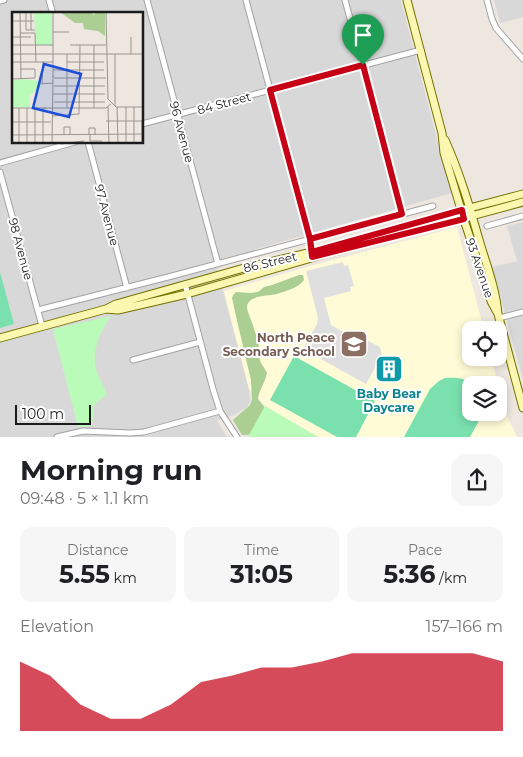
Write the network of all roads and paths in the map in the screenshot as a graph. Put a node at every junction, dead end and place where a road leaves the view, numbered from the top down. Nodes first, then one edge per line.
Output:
1 (4, 0) edge
2 (147, 0) edge
3 (246, 0) edge
4 (345, 0) edge
5 (407, 0) edge
6 (486, 0) edge
7 (0, 1) edge
8 (421, 50) junction
9 (523, 59) edge
10 (363, 65) junction
11 (270, 90) junction
12 (178, 114) junction
13 (144, 123) edge
14 (442, 133) junction
15 (68, 144) edge
16 (89, 144) edge
17 (0, 163) edge
18 (0, 172) edge
19 (523, 194) edge
20 (523, 202) edge
21 (433, 206) dead end
22 (470, 208) junction
23 (462, 210) junction
24 (402, 214) junction
25 (472, 216) junction
26 (523, 216) edge
27 (464, 219) junction
28 (487, 226) dead end
29 (310, 239) junction
30 (312, 255) junction
31 (218, 264) junction
32 (185, 284) junction
33 (127, 288) junction
34 (188, 294) junction
35 (38, 310) junction
36 (106, 310) junction
37 (523, 312) edge
38 (498, 316) junction
39 (42, 326) junction
40 (0, 338) edge
41 (200, 342) junction
42 (133, 360) dead end
43 (523, 408) edge
44 (220, 411) junction
45 (58, 437) edge
46 (237, 437) edge

1 - 7 street
2 - 12 street, 96 Avenue
3 - 11 street
4 - 10 street
5 - 8 main road, 93 Avenue
6 - 9 street
8 - 10 street, 84 Street
8 - 14 main road, 93 Avenue
10 - 11 street, 84 Street
10 - 24 street
11 - 12 street, 84 Street
11 - 29 street
12 - 13 street, 84 Street
12 - 31 street, 96 Avenue
14 - 22 main road, 93 Avenue
14 - 23 main road, 93 Avenue
15 - 17 street
16 - 33 street, 97 Avenue
18 - 35 street, 98 Avenue
19 - 22 main road, 86 Street
20 - 25 main road, 86 Street
21 - 24 street, 86 Street
22 - 23 main road, 86 Street
22 - 25 main road, 93 Avenue
23 - 27 main road, 93 Avenue
23 - 30 main road, 86 Street
24 - 29 street, 86 Street
25 - 27 main road, 86 Street
25 - 38 main road, 93 Avenue
26 - 28 street
27 - 30 main road, 86 Street
27 - 38 main road, 93 Avenue
29 - 30 street
29 - 31 street, 86 Street
30 - 32 main road, 86 Street
30 - 34 main road, 86 Street
31 - 33 street, 86 Street
32 - 34 street
32 - 36 main road, 86 Street
33 - 35 street, 86 Street
34 - 36 main road, 86 Street
34 - 41 street
35 - 39 street, 98 Avenue
36 - 39 main road, 86 Street
37 - 38 street
38 - 43 main road, 93 Avenue
39 - 40 main road, 86 Street
41 - 42 street
41 - 44 street
44 - 45 street
44 - 46 street

